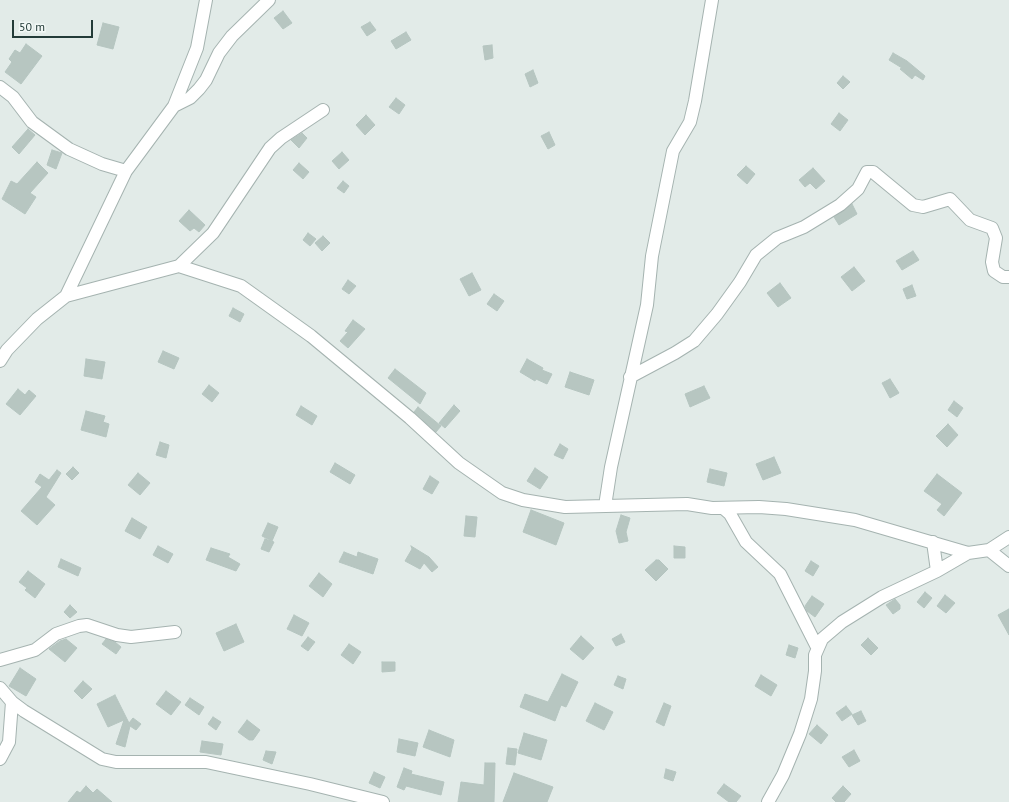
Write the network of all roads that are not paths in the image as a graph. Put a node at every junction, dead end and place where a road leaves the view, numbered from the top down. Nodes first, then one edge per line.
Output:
1 (206, 0) edge
2 (269, 0) edge
3 (712, 0) edge
4 (0, 87) edge
5 (174, 106) junction
6 (322, 110) dead end
7 (126, 171) junction
8 (179, 266) junction
9 (1009, 276) edge
10 (66, 296) junction
11 (0, 361) edge
12 (630, 377) junction
13 (604, 506) junction
14 (722, 508) junction
15 (1009, 537) edge
16 (933, 542) junction
17 (989, 550) junction
18 (968, 553) junction
19 (1009, 566) edge
20 (937, 571) junction
21 (175, 632) dead end
22 (817, 646) junction
23 (0, 660) edge
24 (0, 688) edge
25 (12, 702) junction
26 (0, 759) edge
27 (383, 802) edge
28 (768, 802) edge

1 - 5 street
2 - 5 street
3 - 12 street
4 - 7 street
5 - 7 street
6 - 8 street
7 - 10 street
8 - 10 street
8 - 13 street
9 - 12 street
10 - 11 street
12 - 13 street
13 - 14 street
14 - 16 street
14 - 22 street
15 - 17 street
16 - 18 street
16 - 20 street
17 - 18 street
17 - 19 street
18 - 20 street
20 - 22 street
21 - 23 street
22 - 28 street
24 - 25 street
25 - 26 street
25 - 27 street

